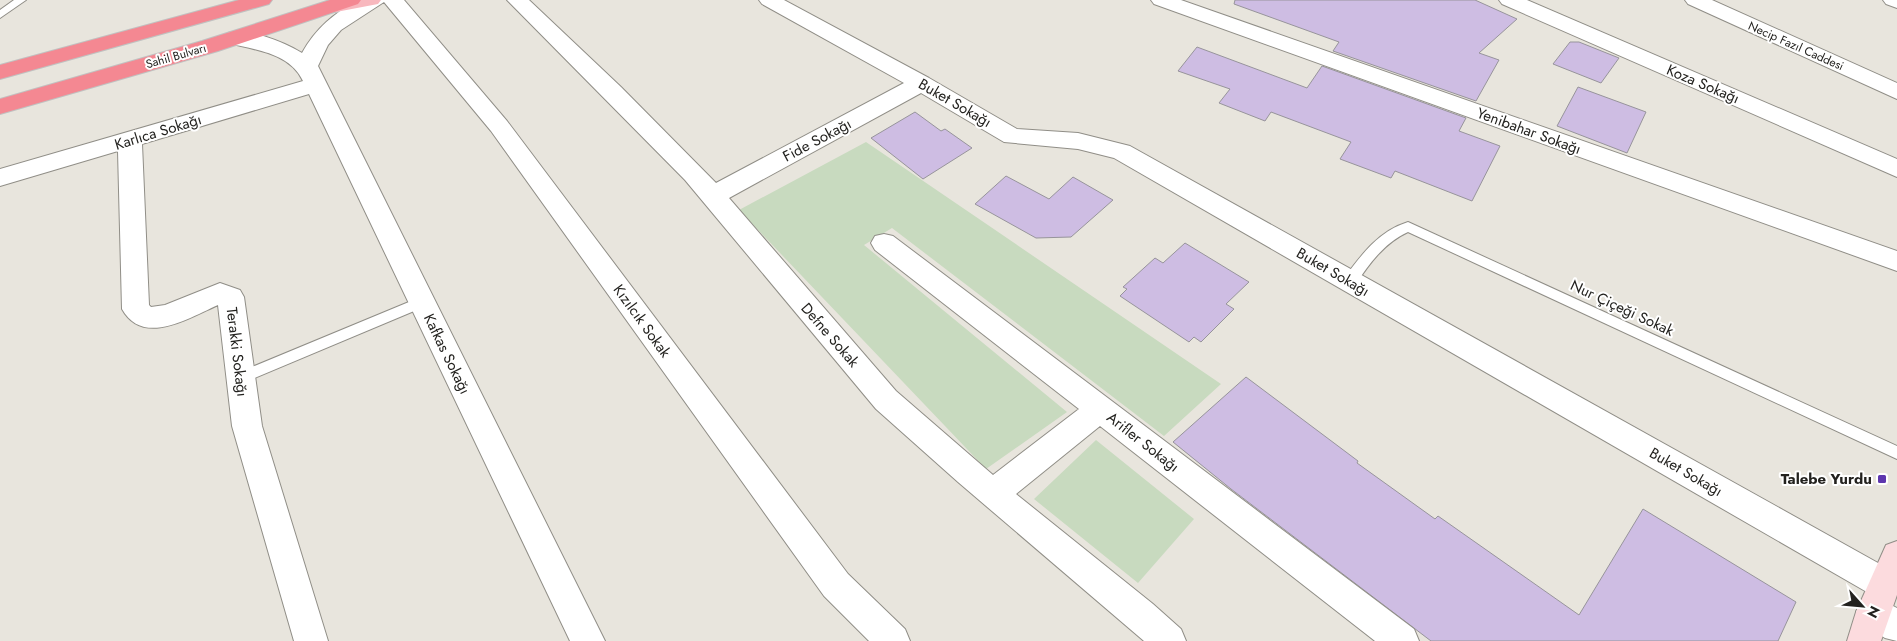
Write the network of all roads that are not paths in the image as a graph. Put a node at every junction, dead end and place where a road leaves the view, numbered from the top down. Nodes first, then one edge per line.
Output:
1 (21, 0) edge
2 (262, 0) edge
3 (370, 0) edge
4 (375, 0) edge
5 (393, 0) edge
6 (518, 0) edge
7 (1160, 0) edge
8 (1508, 0) edge
9 (1694, 0) edge
10 (1893, 0) edge
11 (772, 1) edge
12 (1897, 2) edge
13 (343, 3) edge
14 (0, 15) edge
15 (236, 38) junction
16 (0, 72) edge
17 (312, 75) junction
18 (922, 83) junction
19 (1897, 92) edge
20 (0, 107) edge
21 (130, 140) junction
22 (1897, 168) edge
23 (0, 178) edge
24 (712, 196) junction
25 (884, 243) dead end
26 (1897, 261) edge
27 (1350, 281) junction
28 (421, 302) junction
29 (240, 378) junction
30 (1101, 409) junction
31 (1897, 453) edge
32 (993, 493) junction
33 (1883, 604) edge
34 (311, 641) edge
35 (588, 641) edge
36 (893, 641) edge
37 (1169, 641) edge
38 (1402, 641) edge

1 - 14 lane
2 - 16 highway
3 - 13 main road
4 - 17 street
5 - 36 street, Kızılcık Sokak
6 - 24 street, Defne Sokak
7 - 26 street, Yenibahar Sokağı
8 - 22 street, Koza Sokağı
9 - 19 street, Necip Fazıl Caddesi
10 - 12 street
11 - 18 street, Buket Sokağı
13 - 15 highway, Sahil Bulvarı
15 - 17 street
15 - 20 highway, Sahil Bulvarı
17 - 21 street, Karlıca Sokağı
17 - 28 street, Kafkas Sokağı
18 - 24 street, Fide Sokağı
18 - 27 street, Buket Sokağı
21 - 23 street, Karlıca Sokağı
21 - 29 street, Terakki Sokağı
24 - 32 street, Defne Sokak
25 - 30 street, Arifler Sokağı
27 - 31 lane, Nur Çiçeği Sokak
27 - 33 street, Buket Sokağı
28 - 29 lane
28 - 35 street, Kafkas Sokağı
29 - 34 street, Terakki Sokağı
30 - 32 street
30 - 38 street, Arifler Sokağı
32 - 37 street, Defne Sokak

